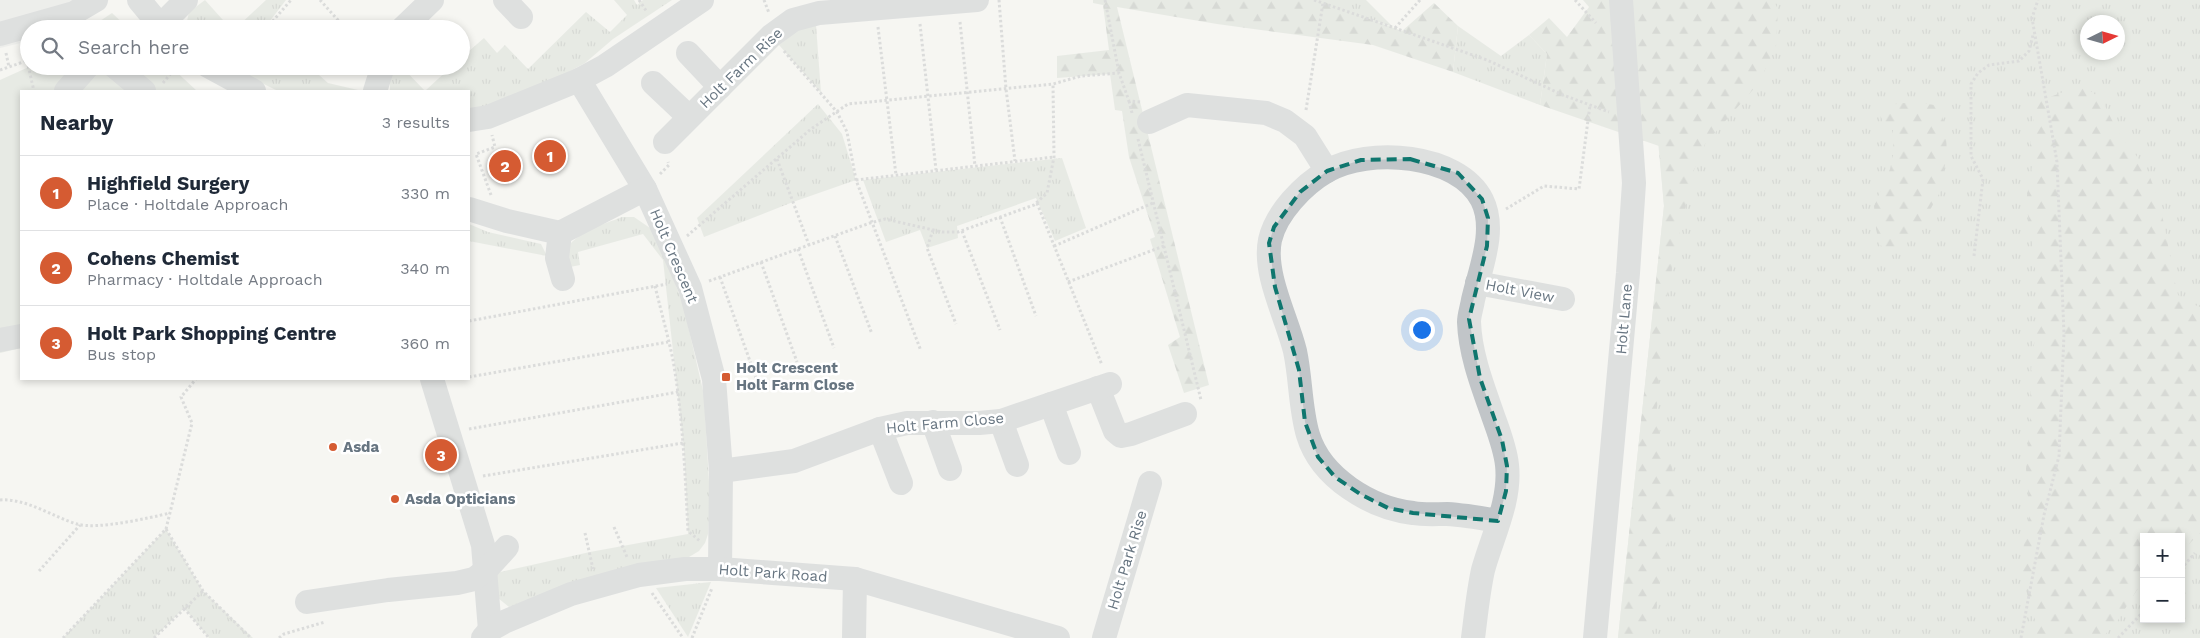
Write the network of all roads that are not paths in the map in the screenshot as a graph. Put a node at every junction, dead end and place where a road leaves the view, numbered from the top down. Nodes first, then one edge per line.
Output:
1 (96, 0) edge
2 (139, 0) edge
3 (186, 0) edge
4 (432, 0) edge
5 (702, 0) edge
6 (1620, 0) edge
7 (968, 1) edge
8 (923, 3) edge
9 (876, 4) edge
10 (828, 6) edge
11 (49, 20) edge
12 (155, 20) edge
13 (169, 20) edge
14 (411, 20) edge
15 (20, 28) edge
16 (0, 34) edge
17 (688, 53) dead end
18 (82, 75) edge
19 (130, 75) edge
20 (225, 75) edge
21 (380, 75) edge
22 (579, 80) junction
23 (653, 83) dead end
24 (720, 86) junction
25 (153, 88) edge
26 (71, 90) edge
27 (252, 90) edge
28 (375, 90) edge
29 (689, 117) junction
30 (478, 118) edge
31 (1142, 121) road end
32 (664, 142) road end
33 (1327, 171) junction
34 (645, 189) junction
35 (478, 212) edge
36 (560, 233) junction
37 (563, 279) dead end
38 (1477, 283) junction
39 (1563, 299) dead end
40 (20, 336) edge
41 (0, 340) edge
42 (432, 380) edge
43 (1051, 404) junction
44 (1185, 414) road end
45 (1001, 421) junction
46 (933, 422) junction
47 (880, 428) junction
48 (1069, 453) dead end
49 (1017, 465) dead end
50 (950, 469) dead end
51 (721, 470) junction
52 (1150, 483) dead end
53 (901, 484) dead end
54 (1498, 520) junction
55 (507, 547) dead end
56 (720, 564) junction
57 (486, 570) junction
58 (855, 579) junction
59 (306, 602) dead end
60 (1021, 633) edge
61 (487, 634) edge
62 (854, 638) edge
63 (1058, 638) edge
64 (1104, 638) edge
65 (1473, 638) edge
66 (1595, 638) edge

1 - 11 street
2 - 12 street
3 - 13 street
4 - 14 street
5 - 22 street
6 - 66 street, Holt Lane
7 - 8 street, Holt Farm Rise
8 - 9 street, Holt Farm Rise
9 - 10 street, Holt Farm Rise
10 - 24 street, Holt Farm Rise
15 - 16 street
17 - 24 street
18 - 26 street
19 - 25 street
20 - 27 street
21 - 28 street
22 - 30 street
22 - 34 street, Holt Crescent
23 - 29 street
24 - 29 street, Holt Farm Rise
29 - 32 street, Holt Farm Rise
31 - 33 street
33 - 38 street
33 - 54 street
34 - 36 street
34 - 51 street, Holt Crescent
35 - 36 street
36 - 37 street
38 - 39 street, Holt View
38 - 54 street
40 - 41 street
42 - 57 street
43 - 44 street, Holt Farm Close
43 - 45 street, Holt Farm Close
43 - 48 street
45 - 46 street, Holt Farm Close
45 - 49 street
46 - 47 street, Holt Farm Close
46 - 50 street
47 - 51 street, Holt Farm Close
47 - 53 street
51 - 56 street, Holt Crescent
52 - 64 street, Holt Park Rise
54 - 65 street
55 - 57 street
56 - 58 street, Holt Park Road
56 - 61 street, Holt Park Road
57 - 59 street
57 - 61 street
58 - 60 street, Holt Park Road
58 - 62 street
60 - 63 street, Holt Park Road

